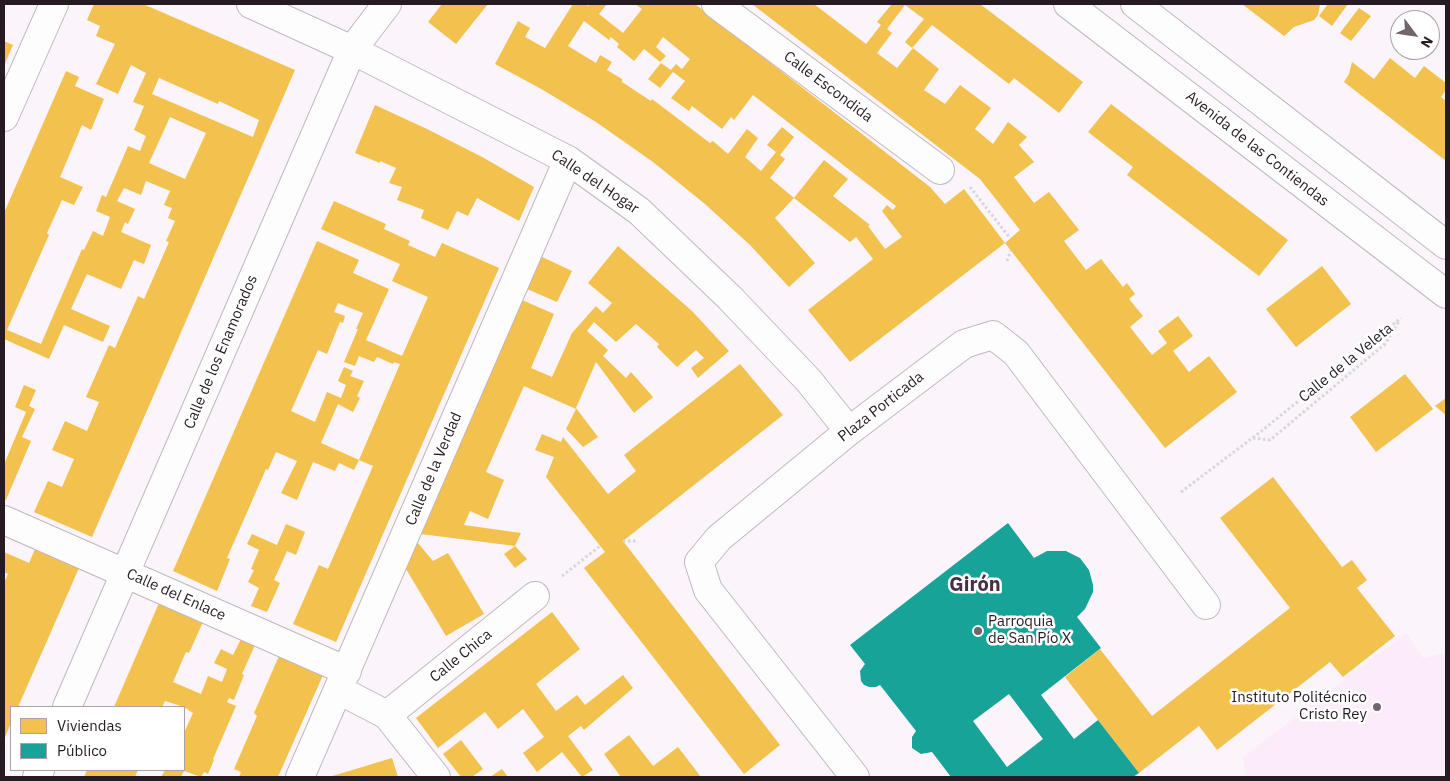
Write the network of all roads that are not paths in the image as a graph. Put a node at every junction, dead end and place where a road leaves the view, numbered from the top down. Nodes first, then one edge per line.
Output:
1 (54, 4) edge
2 (251, 4) edge
3 (387, 4) edge
4 (716, 4) edge
5 (1068, 4) edge
6 (1135, 4) edge
7 (352, 50) junction
8 (4, 117) edge
9 (568, 160) junction
10 (940, 170) road end
11 (1446, 245) edge
12 (1446, 294) edge
13 (849, 431) junction
14 (4, 520) edge
15 (126, 572) junction
16 (536, 596) road end
17 (1206, 605) dead end
18 (343, 681) junction
19 (67, 706) edge
20 (387, 715) junction
21 (300, 777) edge
22 (436, 777) edge
23 (855, 777) edge

1 - 8 street
2 - 7 street, Calle del Hogar
3 - 7 street, Calle de los Enamorados
4 - 10 street, Calle Escondida
5 - 12 street, Avenida de las Contiendas
6 - 11 street
7 - 9 street, Calle del Hogar
7 - 15 street, Calle de los Enamorados
9 - 13 street, Calle del Hogar
9 - 18 street, Calle de la Verdad
13 - 17 street, Plaza Porticada
13 - 23 street, Plaza Porticada
14 - 15 street, Calle del Enlace
15 - 18 street, Calle del Enlace
15 - 19 street, Calle de los Enamorados
16 - 20 street, Calle Chica
18 - 20 street, Calle del Enlace
18 - 21 street, Calle de la Verdad
20 - 22 street

